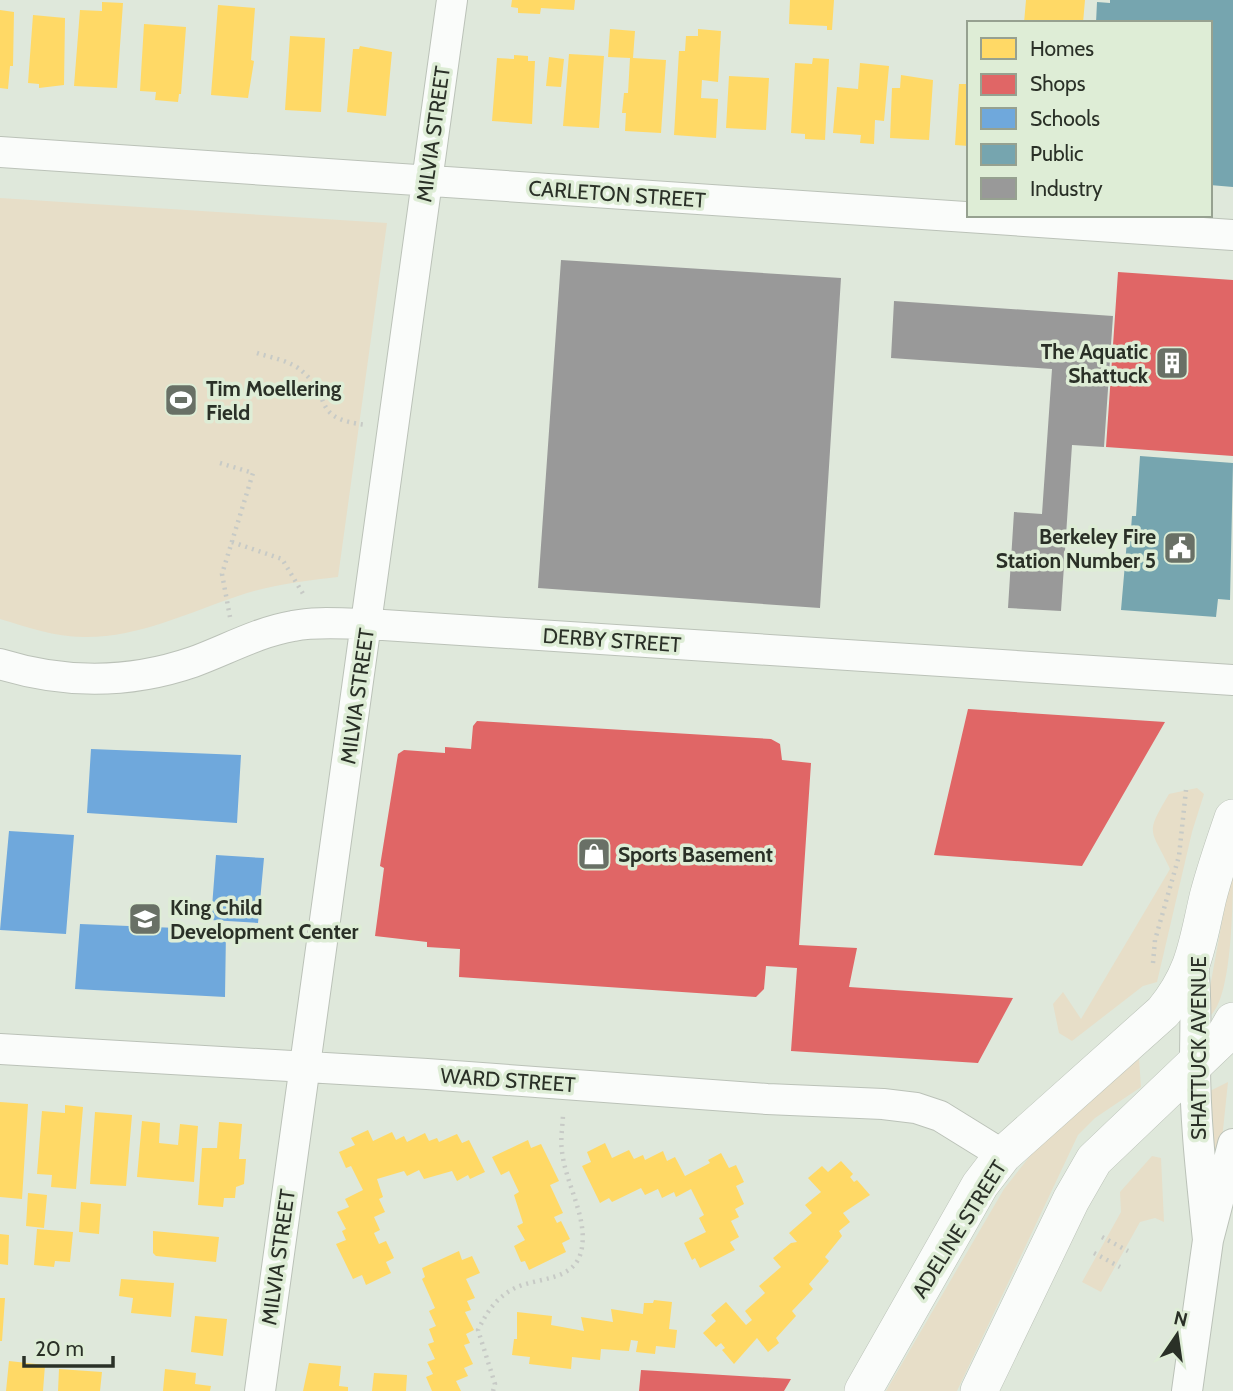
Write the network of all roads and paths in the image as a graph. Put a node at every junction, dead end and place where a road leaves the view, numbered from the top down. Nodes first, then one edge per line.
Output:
1 (452, 0) edge
2 (0, 152) edge
3 (427, 180) junction
4 (967, 217) edge
5 (969, 217) edge
6 (1233, 235) edge
7 (257, 353) dead end
8 (395, 428) junction
9 (220, 463) dead end
10 (232, 542) junction
11 (321, 624) junction
12 (368, 624) junction
13 (235, 645) junction
14 (0, 664) edge
15 (1233, 680) edge
16 (1186, 790) dead end
17 (1233, 818) edge
18 (1193, 966) junction
19 (1150, 975) dead end
20 (1233, 1021) edge
21 (0, 1049) edge
22 (1195, 1063) junction
23 (304, 1066) junction
24 (564, 1084) junction
25 (1233, 1144) edge
26 (1003, 1155) junction
27 (1102, 1237) dead end
28 (1208, 1240) junction
29 (1128, 1251) dead end
30 (1094, 1253) dead end
31 (1120, 1267) dead end
32 (260, 1391) edge
33 (493, 1391) edge
34 (863, 1391) edge
35 (979, 1391) edge
36 (1187, 1391) edge

1 - 3 street, MILVIA STREET
2 - 3 street, CARLETON STREET
3 - 4 street, CARLETON STREET
3 - 8 street, MILVIA STREET
5 - 6 street, CARLETON STREET
7 - 8 path
8 - 12 street, MILVIA STREET
9 - 10 path
10 - 11 path
10 - 13 path
11 - 12 street, DERBY STREET
11 - 13 street, DERBY STREET
12 - 15 street, DERBY STREET
12 - 23 street, MILVIA STREET
13 - 14 street, DERBY STREET
16 - 19 path
17 - 18 main road, SHATTUCK AVENUE
18 - 22 street, SHATTUCK AVENUE
18 - 26 main road, ADELINE STREET
20 - 22 main road
21 - 23 street, WARD STREET
22 - 28 street, SHATTUCK AVENUE
22 - 35 main road
23 - 24 street, WARD STREET
23 - 32 street, MILVIA STREET
24 - 26 street, WARD STREET
24 - 33 path
25 - 28 street, SHATTUCK AVENUE
26 - 34 main road, ADELINE STREET
27 - 29 path
28 - 36 street, SHATTUCK AVENUE
30 - 31 path

